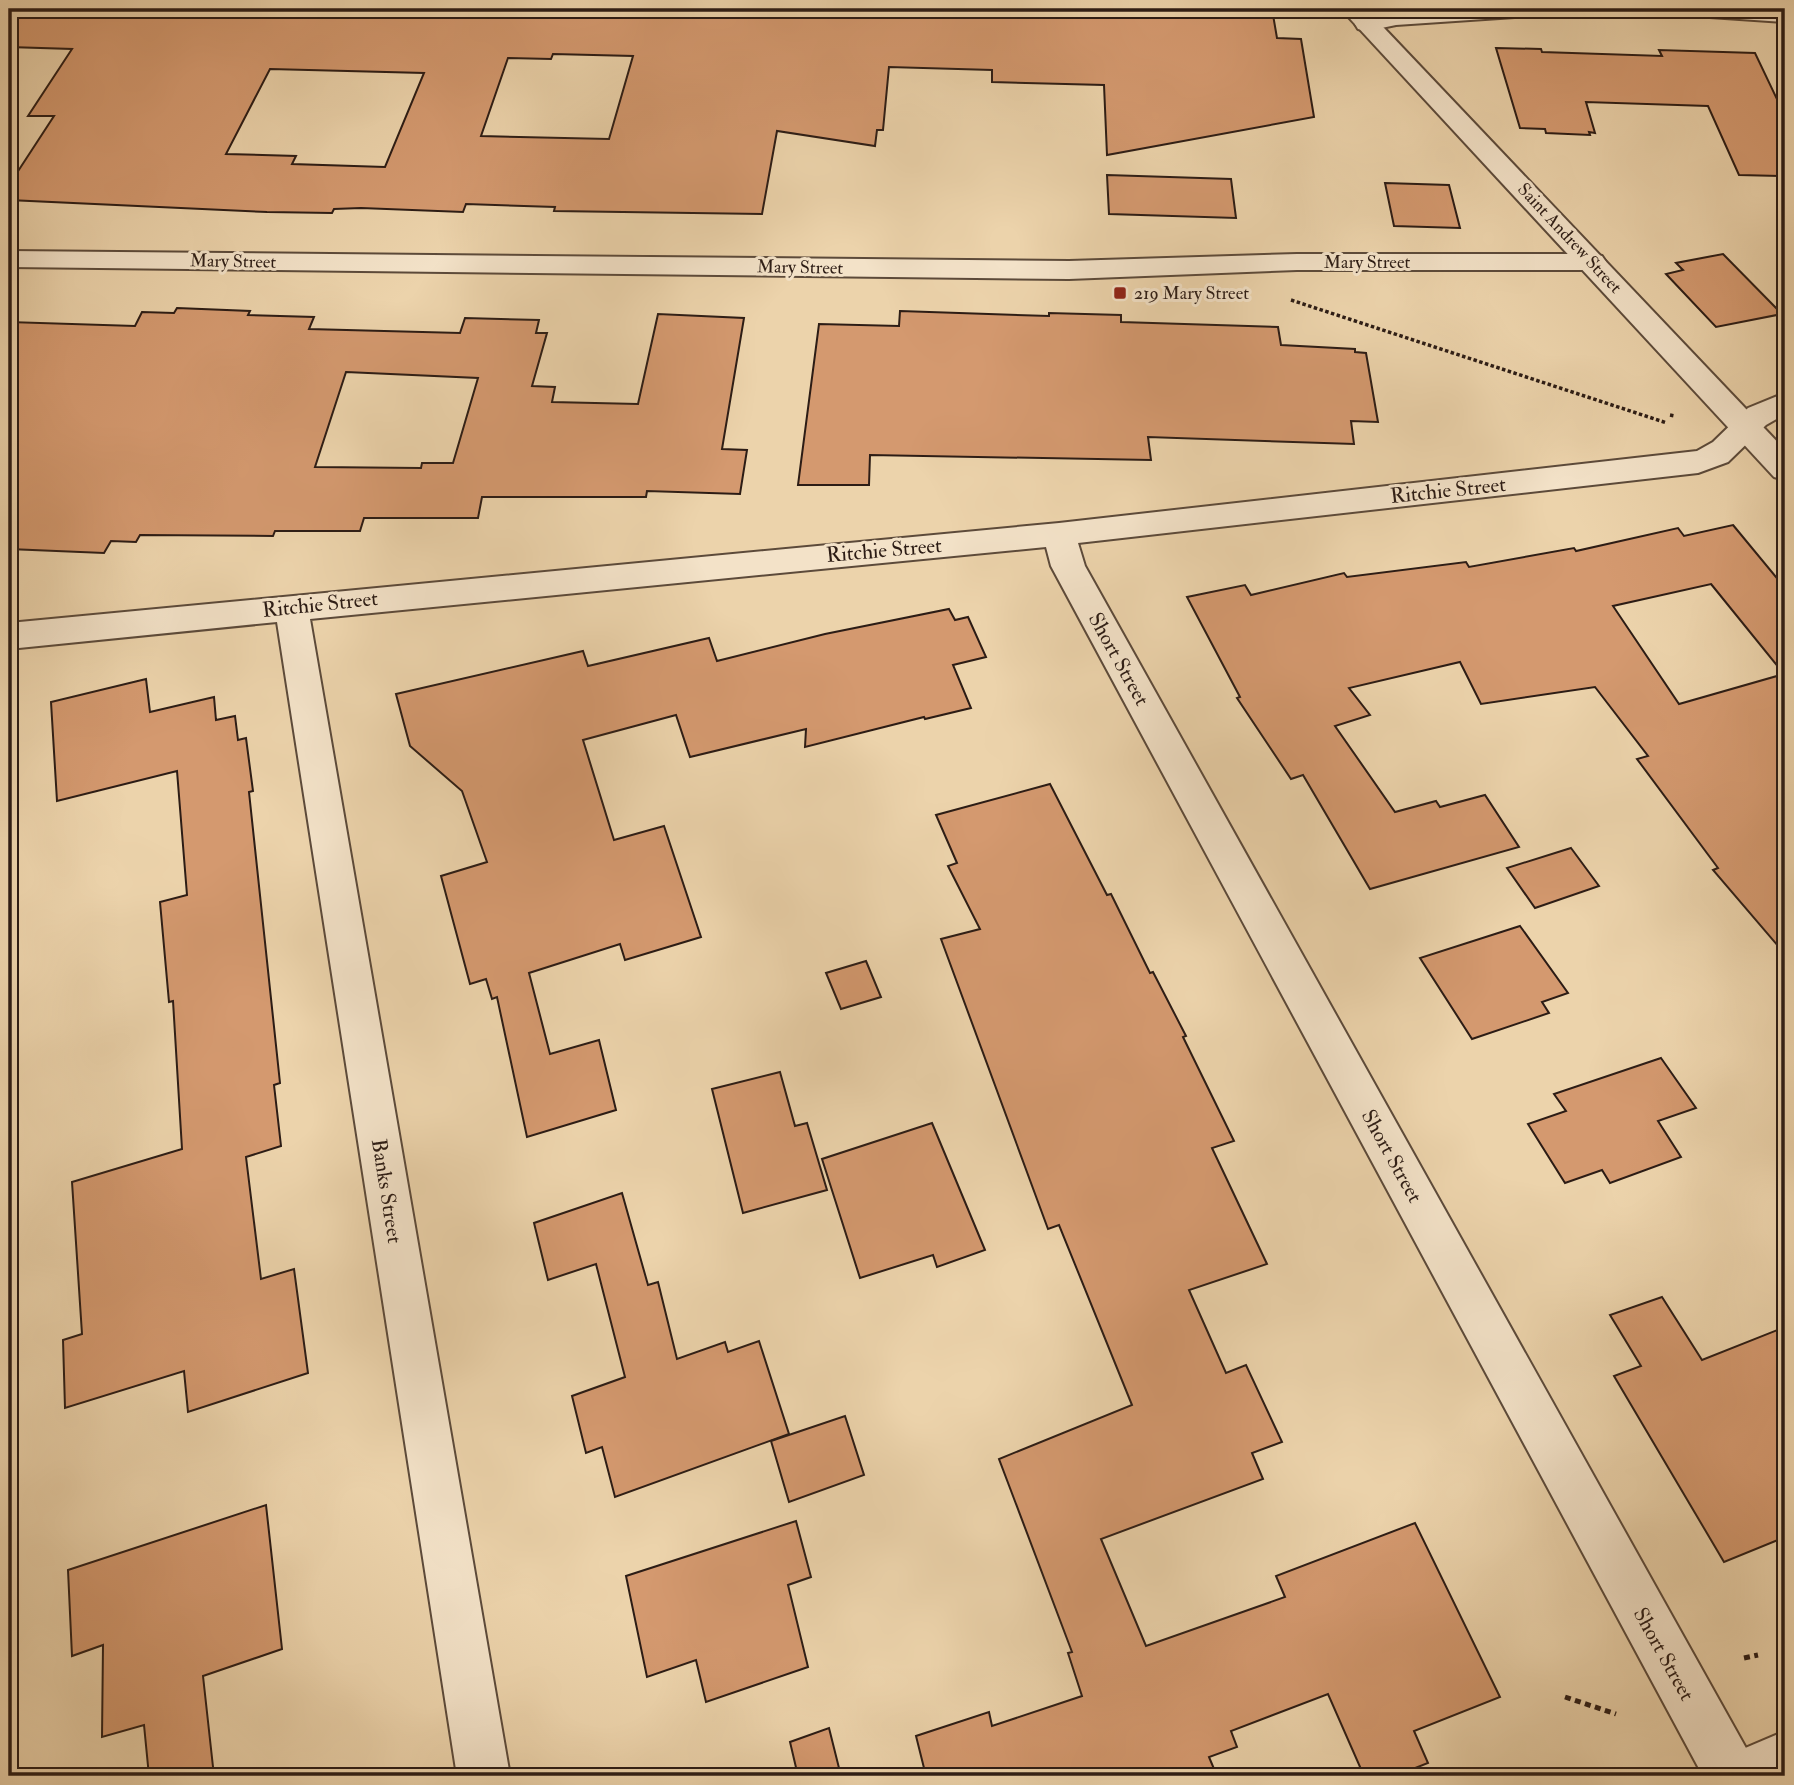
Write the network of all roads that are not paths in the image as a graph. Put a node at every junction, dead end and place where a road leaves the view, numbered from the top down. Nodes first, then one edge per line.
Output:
1 (1528, 9) edge
2 (1695, 9) edge
3 (1785, 15) edge
4 (1360, 17) edge
5 (9, 259) edge
6 (1592, 262) junction
7 (1785, 403) edge
8 (1746, 428) junction
9 (1785, 469) edge
10 (1059, 534) junction
11 (291, 607) junction
12 (9, 636) edge
13 (1785, 1757) edge
14 (482, 1776) edge
15 (1732, 1776) edge
16 (1743, 1776) edge

1 - 4 street
2 - 3 street
4 - 6 street, Saint Andrew Street
5 - 6 street, Mary Street
6 - 8 street, Saint Andrew Street
7 - 8 street, Ritchie Street
8 - 9 street, Saint Andrew Street
8 - 10 street, Ritchie Street
10 - 11 street, Ritchie Street
10 - 15 street, Short Street
11 - 12 street, Ritchie Street
11 - 14 street, Banks Street
13 - 16 street

